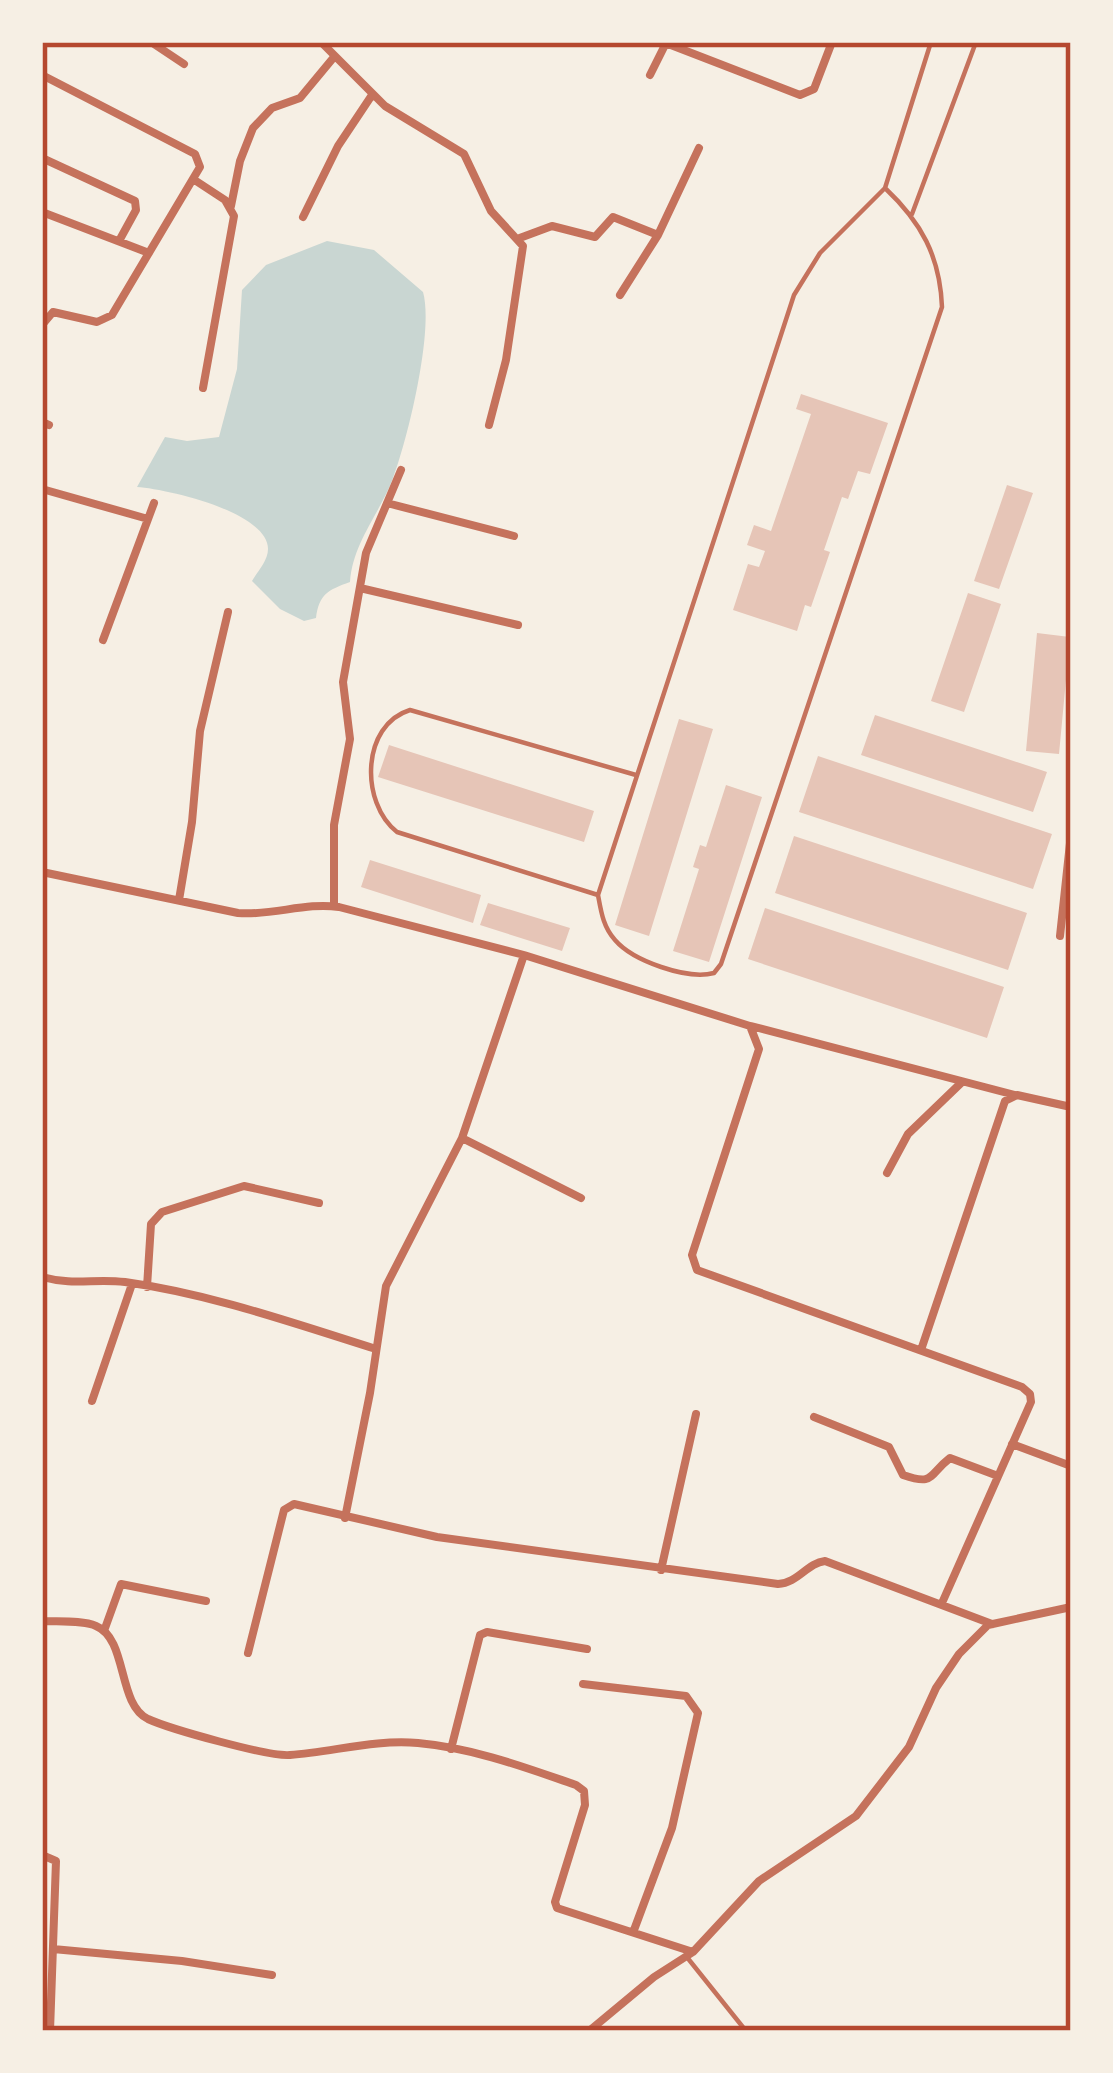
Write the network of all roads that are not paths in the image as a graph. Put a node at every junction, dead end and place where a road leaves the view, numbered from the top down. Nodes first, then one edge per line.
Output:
1 (151, 42) edge
2 (321, 42) edge
3 (665, 42) edge
4 (832, 42) edge
5 (931, 42) edge
6 (976, 42) edge
7 (334, 57) junction
8 (184, 64) dead end
9 (42, 75) edge
10 (650, 75) dead end
11 (372, 95) junction
12 (699, 148) dead end
13 (42, 158) edge
14 (193, 179) junction
15 (885, 188) junction
16 (231, 207) junction
17 (42, 212) edge
18 (912, 214) junction
19 (303, 217) dead end
20 (658, 236) junction
21 (517, 239) junction
22 (119, 242) junction
23 (149, 253) junction
24 (620, 295) dead end
25 (42, 325) edge
26 (203, 388) dead end
27 (489, 425) dead end
28 (401, 470) dead end
29 (42, 490) edge
30 (154, 503) dead end
31 (387, 503) junction
32 (148, 519) junction
33 (514, 536) dead end
34 (360, 588) junction
35 (228, 612) dead end
36 (518, 625) dead end
37 (103, 640) dead end
38 (638, 776) junction
39 (1071, 834) edge
40 (42, 872) edge
41 (598, 895) junction
42 (179, 900) junction
43 (334, 906) junction
44 (1060, 936) dead end
45 (524, 955) junction
46 (750, 1026) junction
47 (963, 1081) junction
48 (1017, 1095) junction
49 (1071, 1107) edge
50 (462, 1138) junction
51 (887, 1173) dead end
52 (581, 1198) dead end
53 (319, 1203) dead end
54 (42, 1277) edge
55 (133, 1284) junction
56 (148, 1287) junction
57 (376, 1349) junction
58 (921, 1350) junction
59 (92, 1401) dead end
60 (696, 1414) dead end
61 (814, 1418) dead end
62 (1012, 1444) junction
63 (1071, 1466) edge
64 (998, 1476) junction
65 (345, 1517) junction
66 (661, 1570) junction
67 (206, 1601) dead end
68 (942, 1603) junction
69 (1071, 1607) edge
70 (42, 1621) edge
71 (992, 1624) junction
72 (104, 1631) junction
73 (587, 1649) dead end
74 (248, 1653) dead end
75 (583, 1684) dead end
76 (451, 1749) junction
77 (42, 1856) edge
78 (634, 1930) junction
79 (53, 1949) junction
80 (689, 1954) junction
81 (272, 1976) dead end
82 (46, 1984) edge
83 (50, 2031) edge
84 (589, 2031) edge
85 (746, 2031) edge

1 - 8 street
2 - 7 street
3 - 4 street
3 - 10 street
5 - 15 lane
6 - 18 lane
7 - 11 street
7 - 16 street
9 - 14 street
11 - 19 street
11 - 21 street
12 - 20 street
13 - 22 street
14 - 16 street
14 - 23 street
15 - 18 lane
15 - 38 lane
16 - 26 street
17 - 22 street
18 - 41 lane
20 - 21 street
20 - 24 street
21 - 27 street
22 - 23 street
23 - 25 street
28 - 31 street
29 - 32 street
30 - 32 street
31 - 33 street
31 - 34 street
32 - 37 street
34 - 36 street
34 - 43 street
35 - 42 street
38 - 41 lane
38 - 41 lane
39 - 44 street
40 - 42 street
42 - 43 street
43 - 45 street
45 - 46 street
45 - 50 street
46 - 47 street
46 - 58 street
47 - 48 street
47 - 51 street
48 - 49 street
48 - 58 street
50 - 52 street
50 - 57 street
53 - 56 street
54 - 55 street
55 - 56 street
55 - 59 street
56 - 57 street
57 - 65 street
58 - 62 street
60 - 66 street
61 - 64 street
62 - 63 street
62 - 64 street
64 - 68 street
65 - 66 street
65 - 74 street
66 - 68 street
67 - 72 street
68 - 71 street
69 - 71 street
70 - 72 street
71 - 80 street
72 - 76 street
73 - 76 street
75 - 78 street
76 - 78 street
77 - 79 street
78 - 80 street
79 - 81 street
79 - 82 street
80 - 84 street
80 - 85 lane
82 - 83 street

